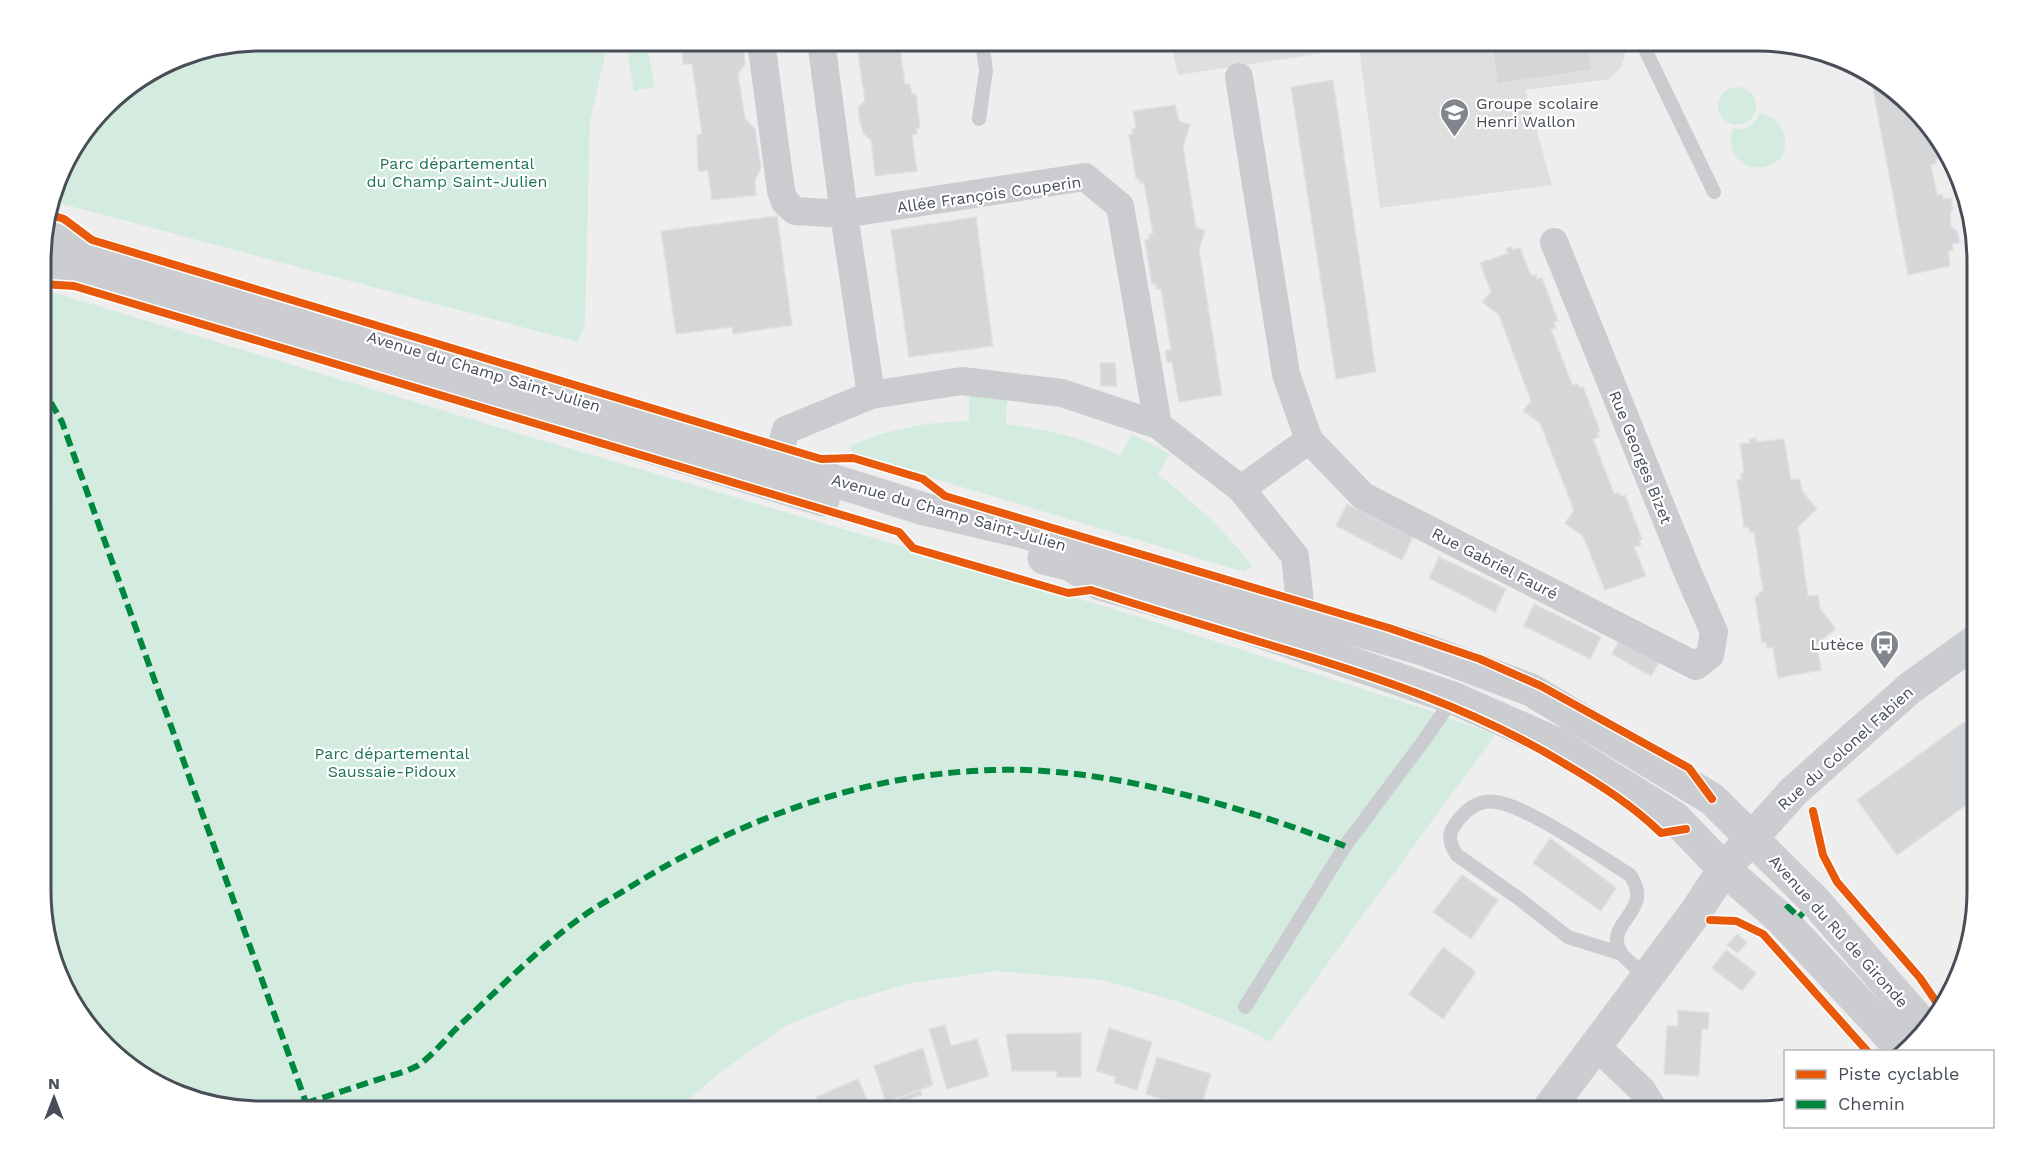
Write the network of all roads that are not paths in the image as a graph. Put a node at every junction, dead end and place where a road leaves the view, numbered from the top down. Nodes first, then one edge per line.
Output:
1 (762, 51) edge
2 (822, 51) edge
3 (983, 51) edge
4 (1646, 51) edge
5 (1239, 77) dead end
6 (979, 119) dead end
7 (1714, 192) dead end
8 (844, 214) junction
9 (53, 239) edge
10 (1554, 242) dead end
11 (51, 267) edge
12 (871, 395) junction
13 (1158, 425) junction
14 (1309, 440) junction
15 (777, 461) junction
16 (1241, 489) junction
17 (837, 504) junction
18 (1301, 613) junction
19 (1266, 633) junction
20 (1967, 647) edge
21 (1696, 666) joint
22 (1453, 698) junction
23 (1752, 837) junction
24 (1724, 869) junction
25 (1622, 954) junction
26 (1646, 976) junction
27 (1245, 1007) dead end
28 (1921, 1022) edge
29 (1595, 1045) junction
30 (1898, 1046) edge
31 (1554, 1101) edge
32 (1649, 1101) edge

1 - 8 street, Allée François Couperin
2 - 8 street
3 - 6 lane
4 - 7 lane
5 - 14 street, Rue Gabriel Fauré
8 - 12 street
8 - 13 street, Allée François Couperin
9 - 15 main road, Avenue du Champ Saint-Julien
10 - 21 street, Rue Georges Bizet
11 - 17 main road, Avenue du Champ Saint-Julien
12 - 13 street
12 - 15 street
13 - 16 street
14 - 16 street
14 - 21 street, Rue Gabriel Fauré
15 - 17 main road
15 - 18 main road, Avenue du Champ Saint-Julien
16 - 18 street
17 - 19 main road, Avenue du Champ Saint-Julien
18 - 19 main road
18 - 23 main road, Avenue du Champ Saint-Julien
19 - 22 main road, Avenue du Champ Saint-Julien
20 - 23 main road, Rue du Colonel Fabien
22 - 24 main road, Avenue du Champ Saint-Julien
22 - 27 lane
23 - 24 main road, Rue du Colonel Fabien
23 - 28 main road, Avenue du Rû de Gironde
24 - 26 main road, Rue du Colonel Fabien
24 - 30 main road, Avenue du Rû de Gironde
25 - 25 lane
25 - 26 lane
26 - 29 main road, Rue du Colonel Fabien
29 - 31 main road, Rue du Colonel Fabien
29 - 32 street

